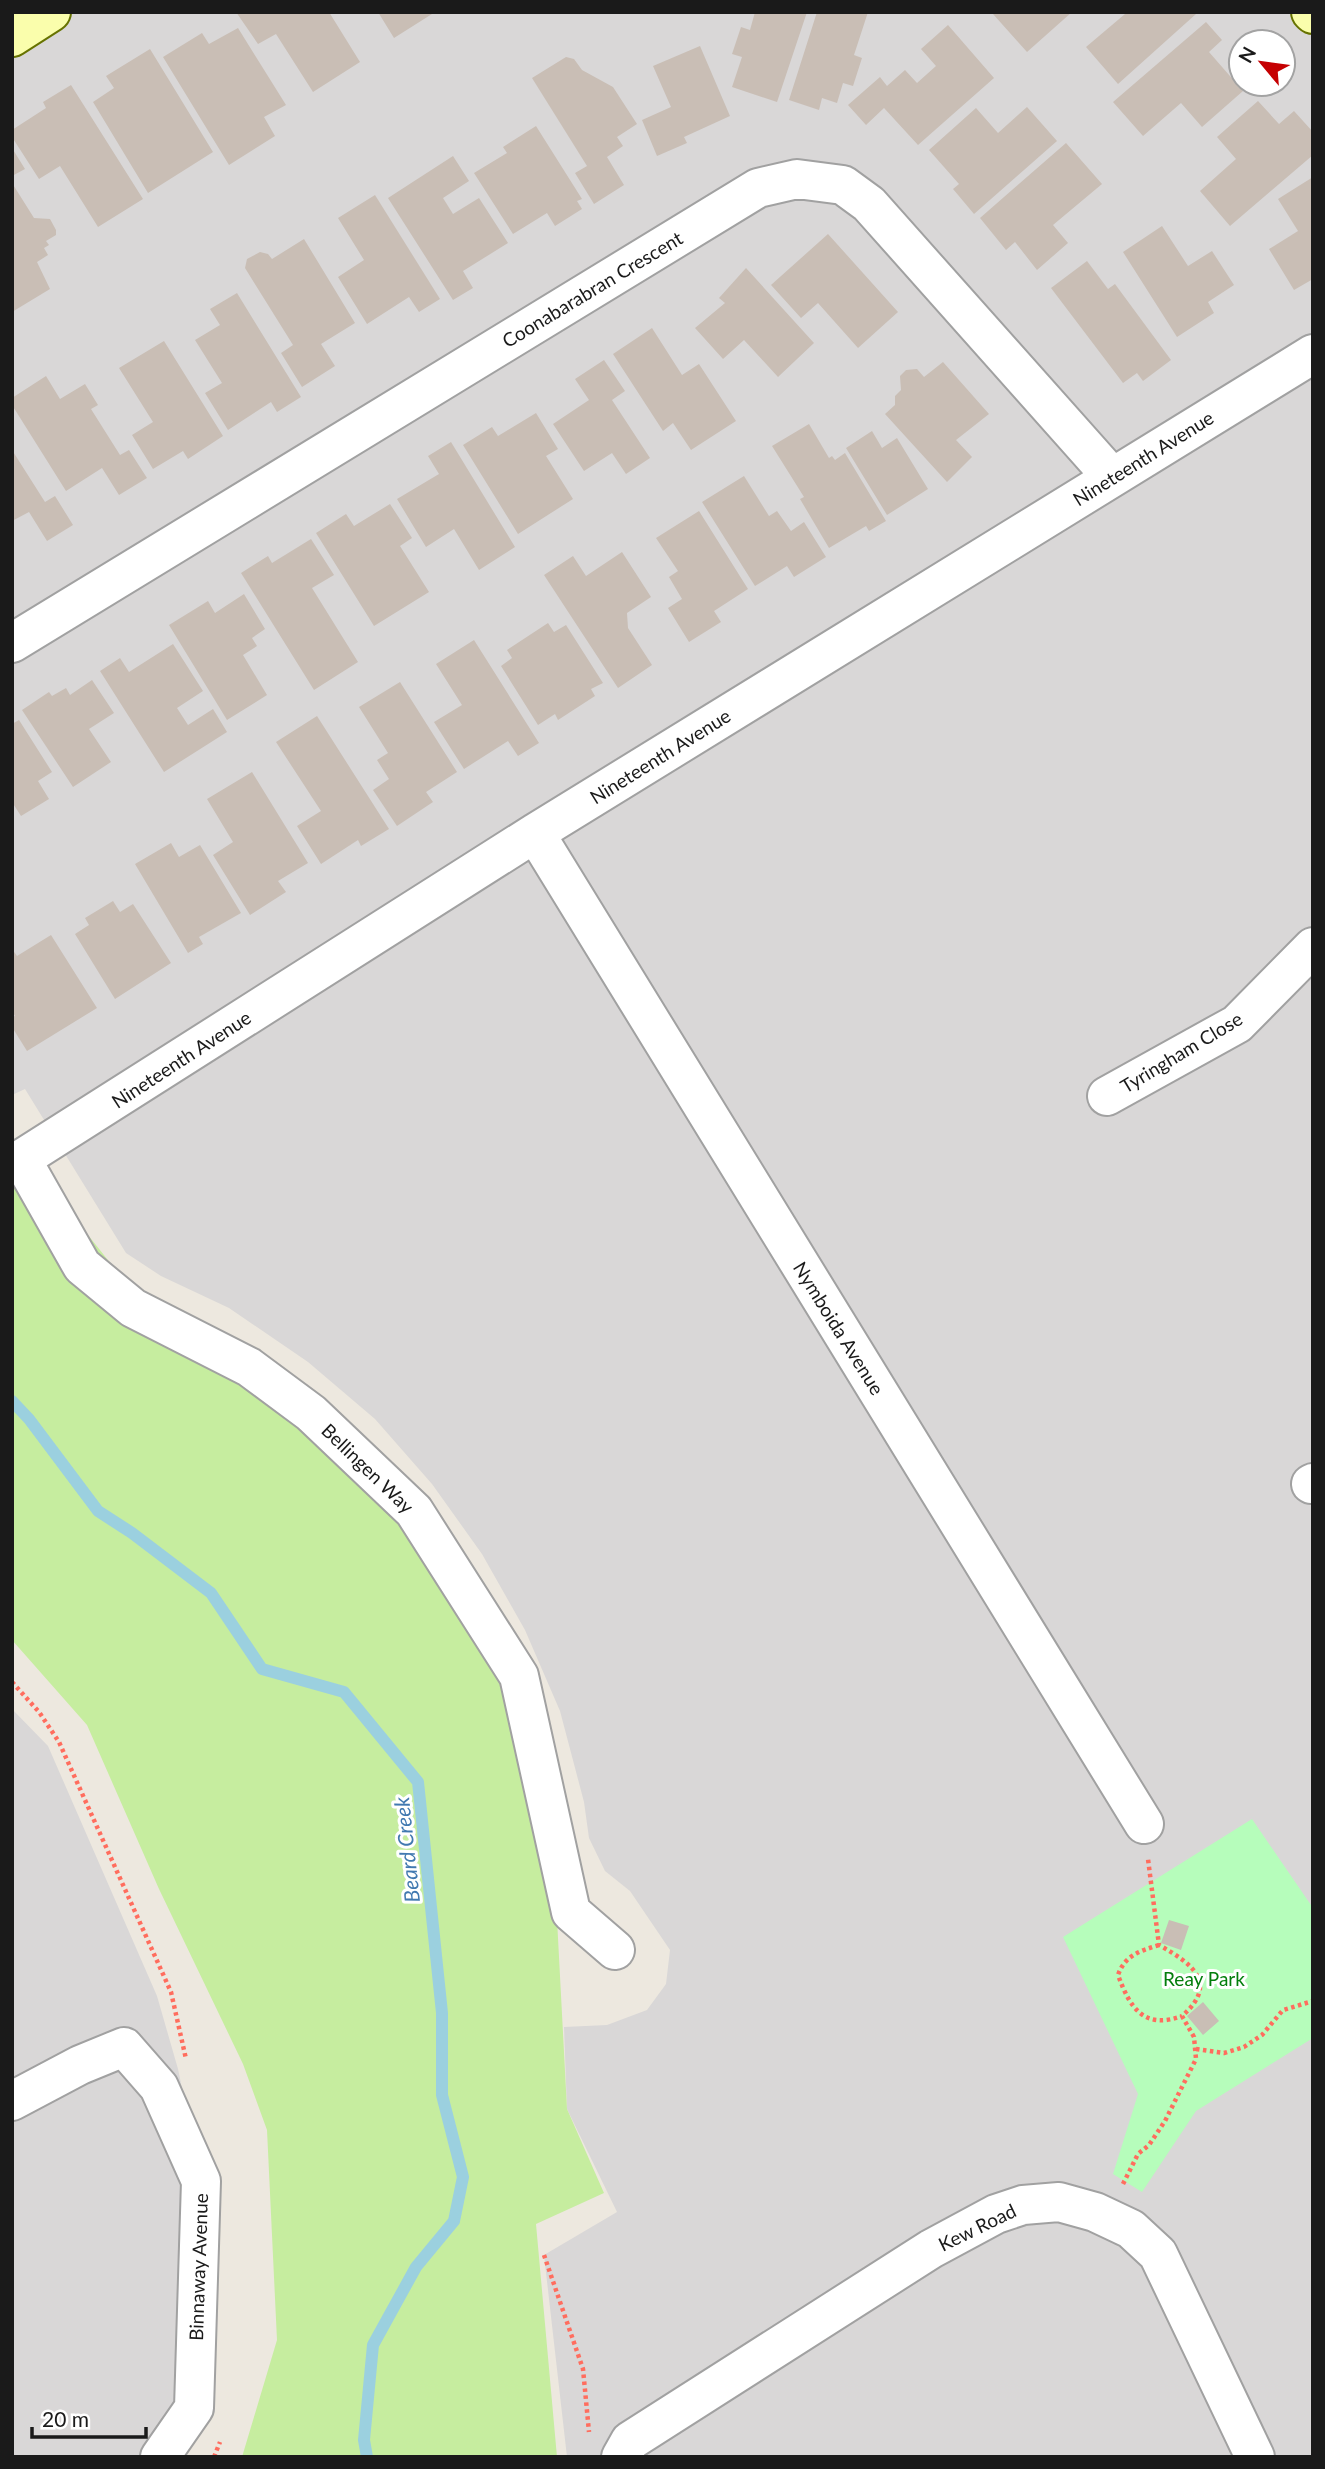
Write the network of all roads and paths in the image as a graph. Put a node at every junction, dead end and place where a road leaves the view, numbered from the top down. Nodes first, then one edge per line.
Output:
1 (51, 12) edge
2 (12, 37) edge
3 (1313, 354) edge
4 (1112, 477) junction
5 (12, 643) edge
6 (535, 833) junction
7 (1313, 947) edge
8 (1107, 1096) dead end
9 (17, 1163) edge
10 (1144, 1824) joint
11 (1160, 1945) junction
12 (615, 1950) dead end
13 (1313, 2001) edge
14 (1182, 2016) junction
15 (1196, 2049) junction
16 (12, 2101) edge
17 (1107, 2217) junction
18 (544, 2255) dead end
19 (589, 2436) dead end
20 (160, 2457) edge
21 (621, 2457) edge
22 (1255, 2457) edge

1 - 2 street
3 - 4 street, Nineteenth Avenue
4 - 5 street, Coonabarabran Crescent
4 - 6 street, Nineteenth Avenue
6 - 9 street, Nineteenth Avenue
6 - 10 street, Nymboida Avenue
7 - 8 street, Tyringham Close
9 - 12 street, Bellingen Way
10 - 11 path
11 - 14 path
11 - 14 path
13 - 15 path
14 - 15 path
15 - 17 path
16 - 20 street, Binnaway Avenue
17 - 21 street, Kew Road
17 - 22 street, Kew Road
18 - 19 path

